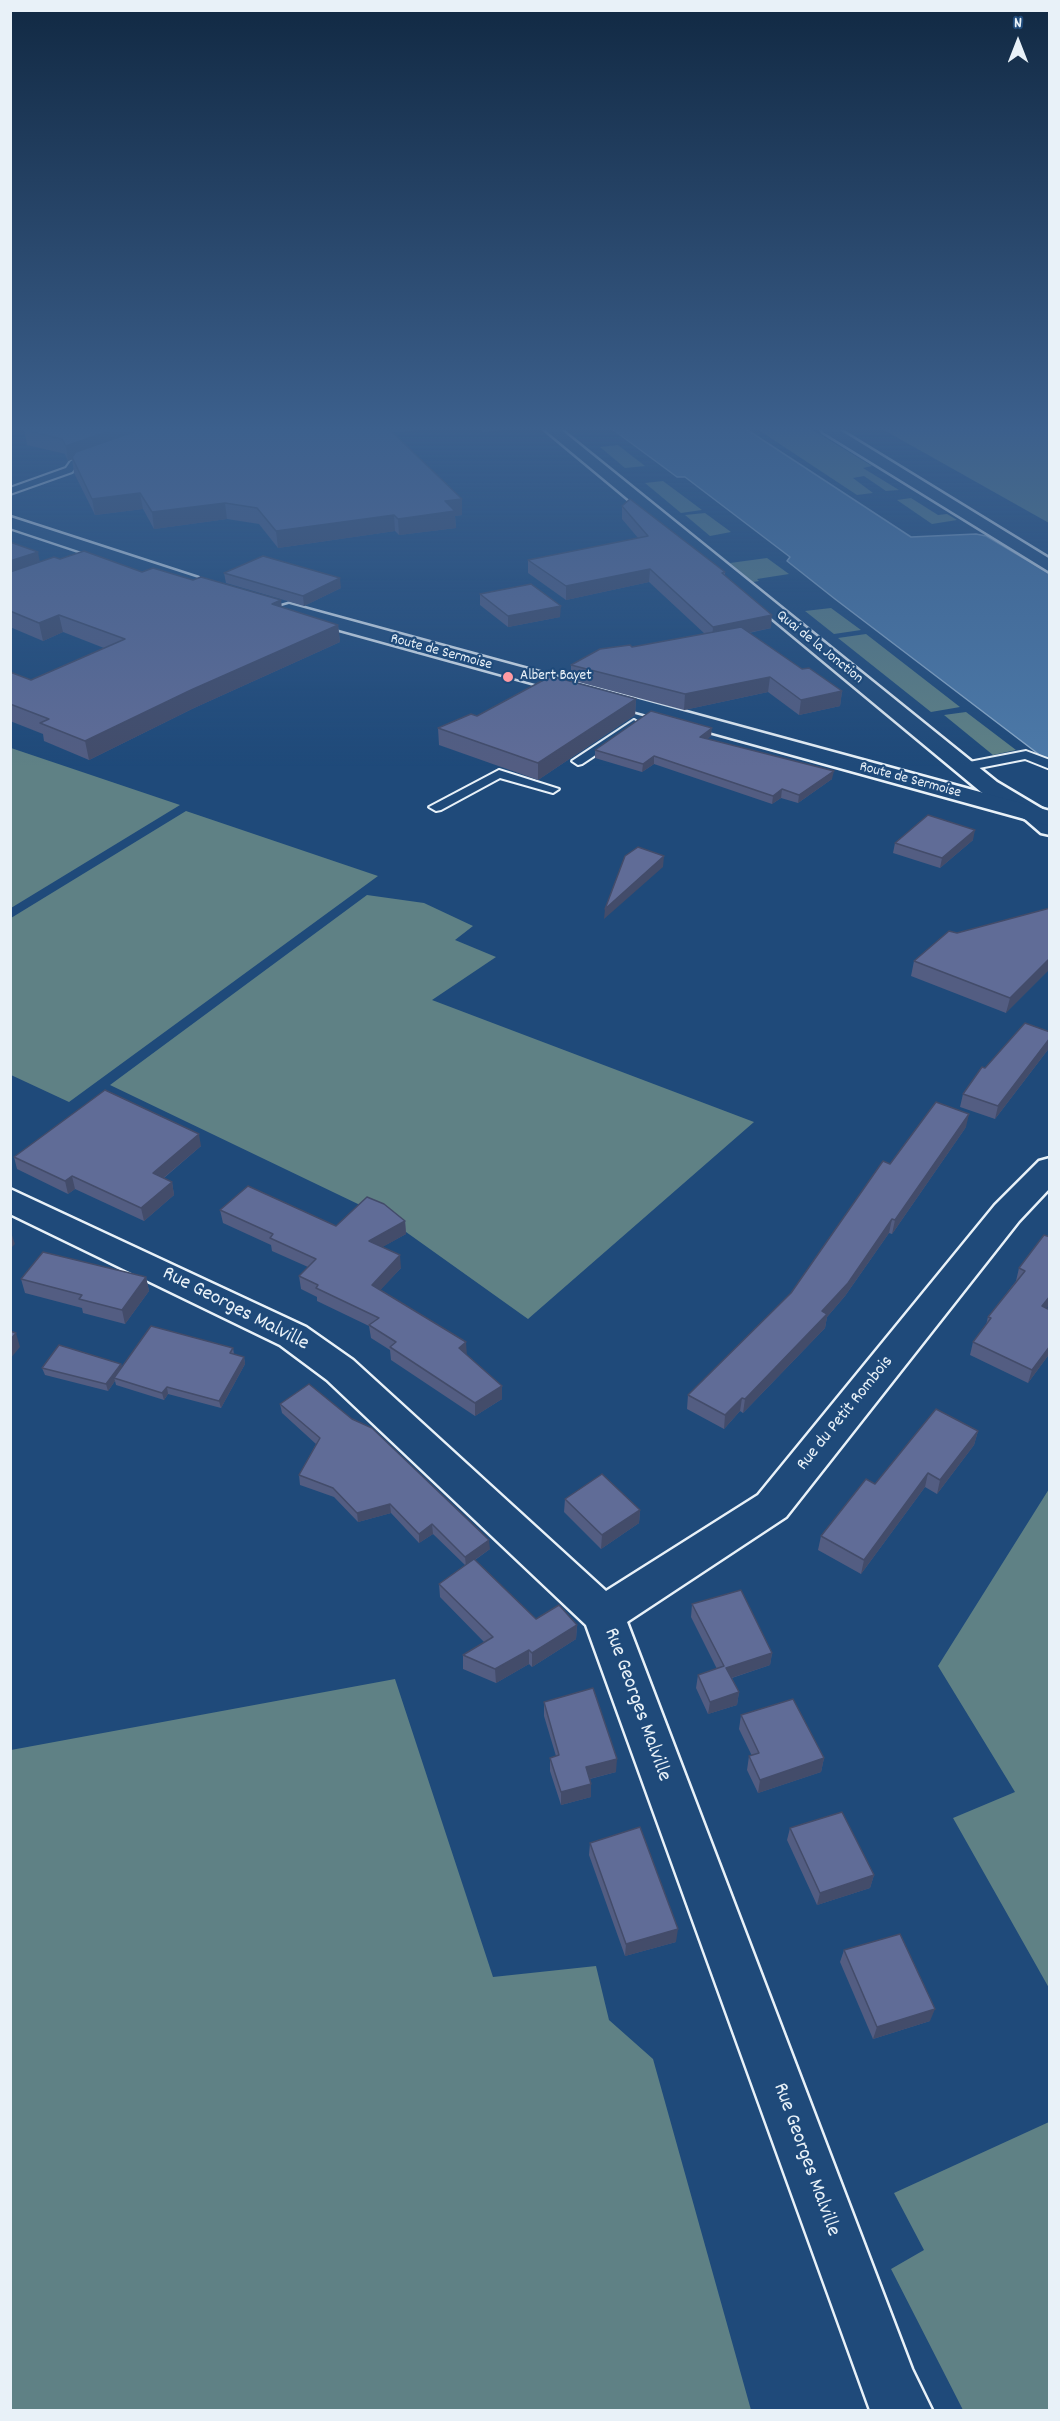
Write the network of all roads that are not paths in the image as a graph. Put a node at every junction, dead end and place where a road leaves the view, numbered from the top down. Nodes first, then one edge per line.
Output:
1 (57, 542) edge
2 (689, 542) edge
3 (1010, 542) edge
4 (1050, 567) edge
5 (208, 587) edge
6 (274, 606) edge
7 (653, 711) junction
8 (578, 761) dead end
9 (1050, 765) edge
10 (964, 767) junction
11 (553, 789) dead end
12 (436, 807) dead end
13 (1045, 821) edge
14 (1050, 1168) edge
15 (10, 1200) edge
16 (603, 1615) junction
17 (902, 2410) edge

1 - 5 street
2 - 10 street, Quai de la Jonction
3 - 4 street
6 - 7 street, Route de Sermoise
7 - 8 lane
7 - 13 street, Route de Sermoise
9 - 10 lane
10 - 13 street, Quai de la Jonction
11 - 12 lane
14 - 16 street, Rue du Petit Rombois
15 - 16 street, Rue Georges Malville
16 - 17 street, Rue Georges Malville

